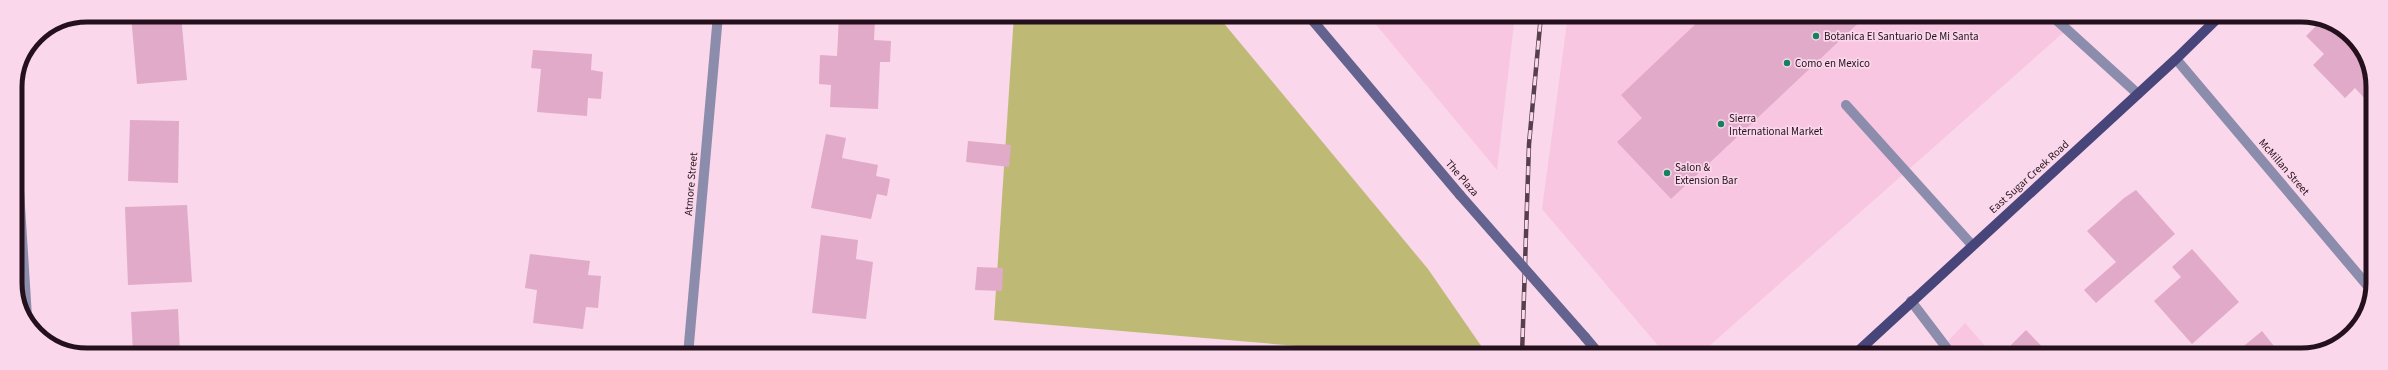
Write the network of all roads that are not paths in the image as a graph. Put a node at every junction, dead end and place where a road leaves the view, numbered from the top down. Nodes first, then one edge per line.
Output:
1 (717, 22) edge
2 (1314, 22) edge
3 (2059, 22) edge
4 (2214, 22) edge
5 (2176, 60) junction
6 (2138, 94) junction
7 (1846, 105) dead end
8 (22, 237) edge
9 (1972, 245) junction
10 (2366, 283) edge
11 (1911, 301) junction
12 (26, 306) edge
13 (689, 348) edge
14 (1594, 348) edge
15 (1861, 348) edge
16 (1947, 348) edge

1 - 13 street, Atmore Street
2 - 14 main road, The Plaza, bridge
3 - 6 street
4 - 5 main road, East Sugar Creek Road
5 - 6 main road, East Sugar Creek Road
5 - 10 street, McMillan Street
6 - 9 main road, East Sugar Creek Road
7 - 9 street
8 - 12 street
9 - 11 main road, East Sugar Creek Road
11 - 15 main road, East Sugar Creek Road
11 - 16 street

